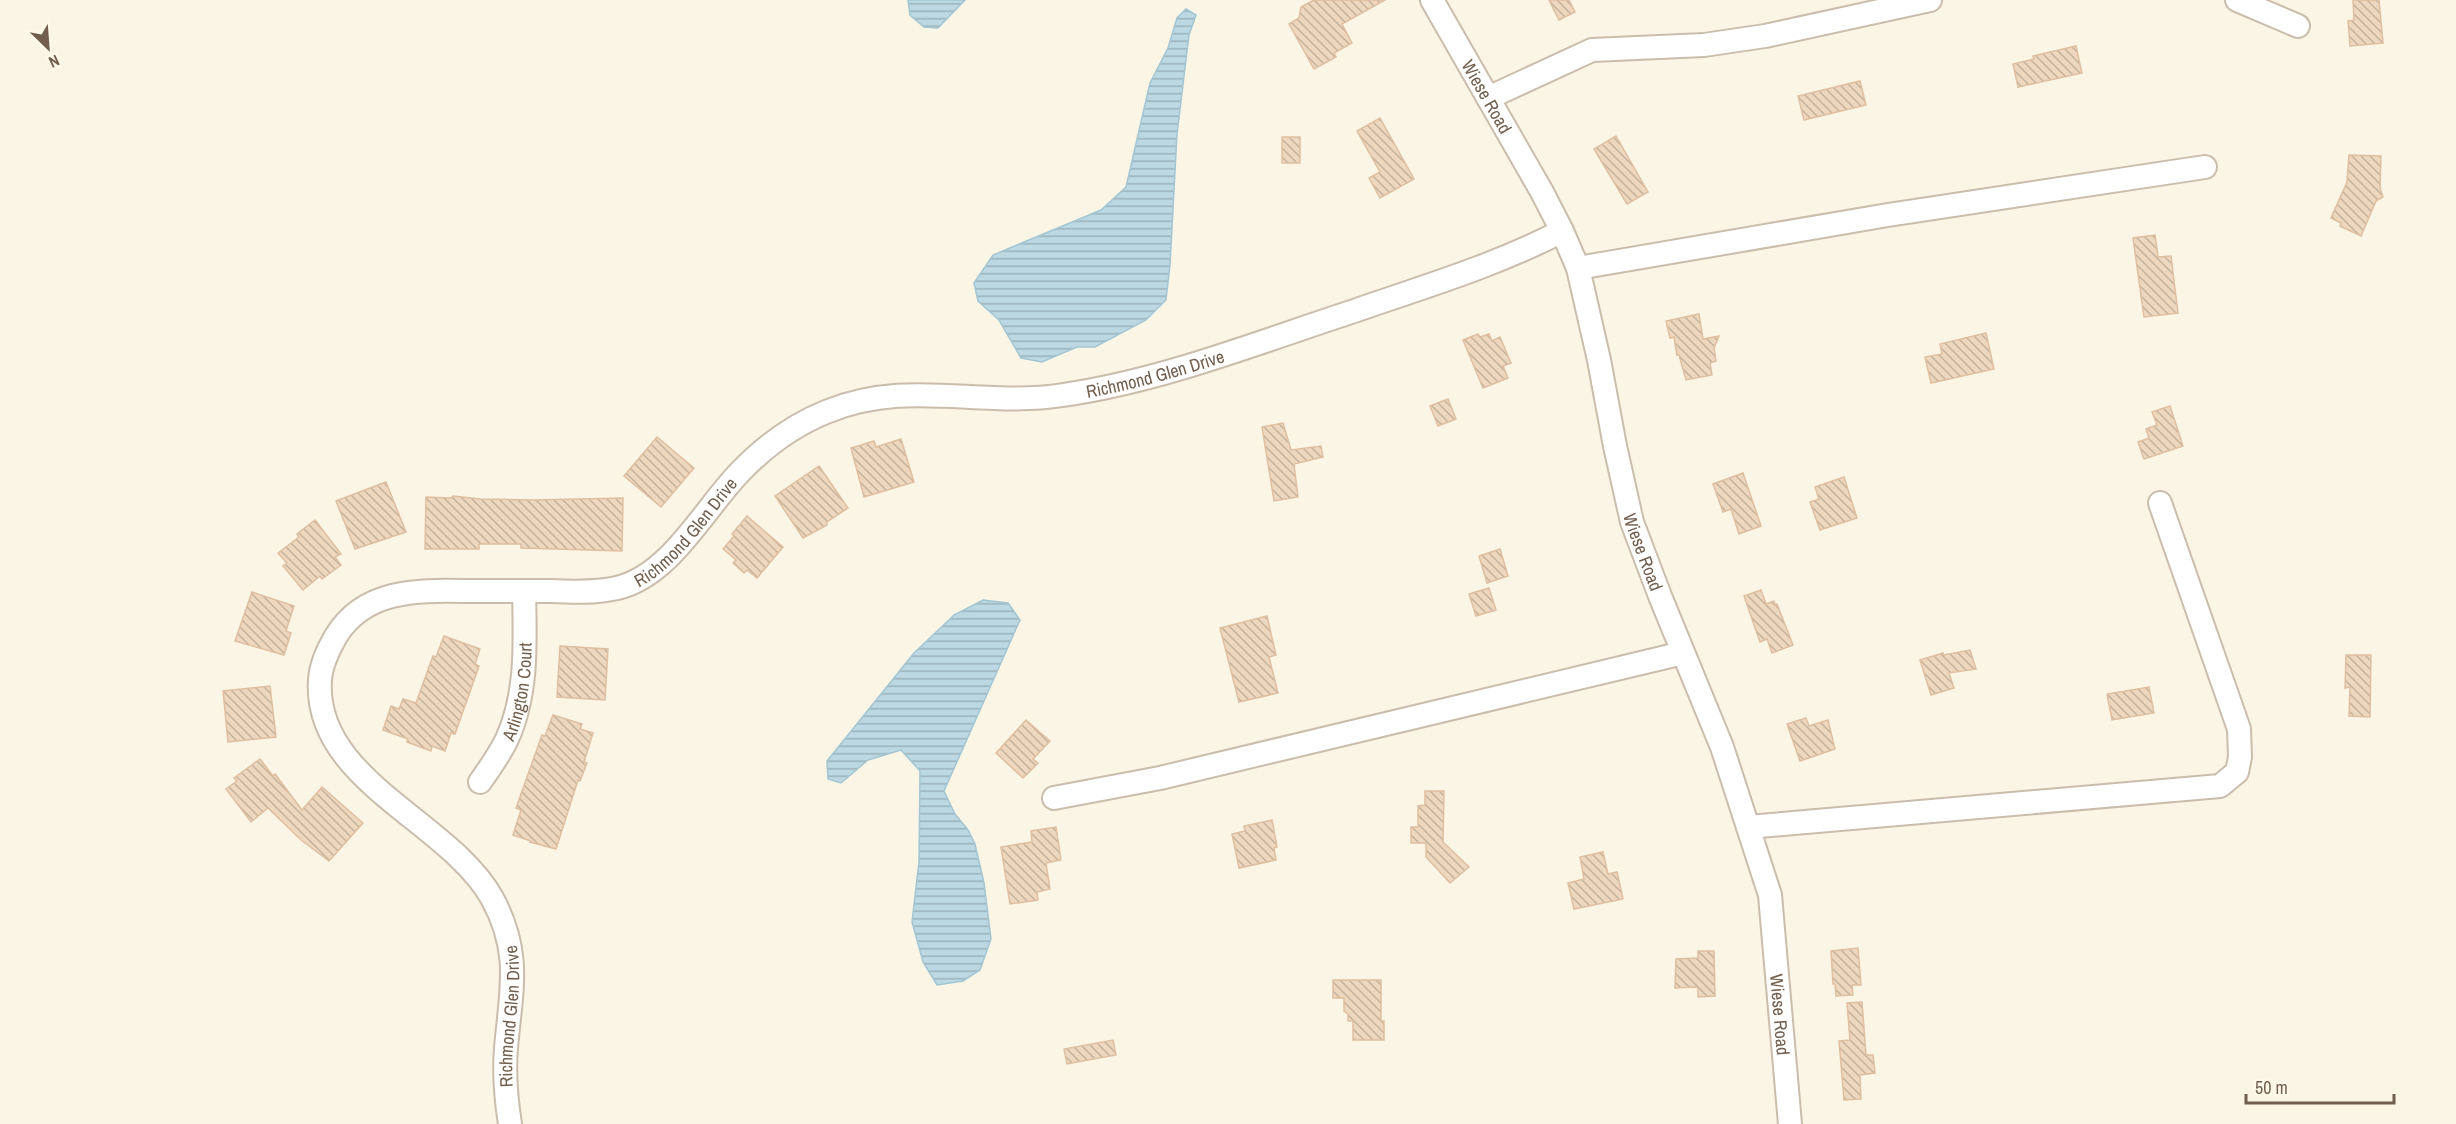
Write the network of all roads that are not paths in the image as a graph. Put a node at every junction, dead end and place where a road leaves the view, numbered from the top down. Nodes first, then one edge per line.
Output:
1 (1432, 0) edge
2 (1930, 0) edge
3 (2237, 0) edge
4 (2298, 26) dead end
5 (1488, 98) junction
6 (2205, 167) dead end
7 (1562, 231) junction
8 (1578, 268) junction
9 (2160, 503) dead end
10 (524, 591) junction
11 (1683, 653) junction
12 (480, 782) dead end
13 (1054, 798) dead end
14 (1748, 827) junction
15 (510, 1124) edge
16 (1790, 1124) edge

1 - 5 street, Wiese Road
2 - 5 street
3 - 4 street
5 - 7 street, Wiese Road
6 - 8 street
7 - 8 street, Wiese Road
7 - 10 street, Richmond Glen Drive
8 - 11 street, Wiese Road
9 - 14 street
10 - 12 street, Arlington Court
10 - 15 street, Richmond Glen Drive
11 - 13 street
11 - 14 street, Wiese Road
14 - 16 street, Wiese Road

